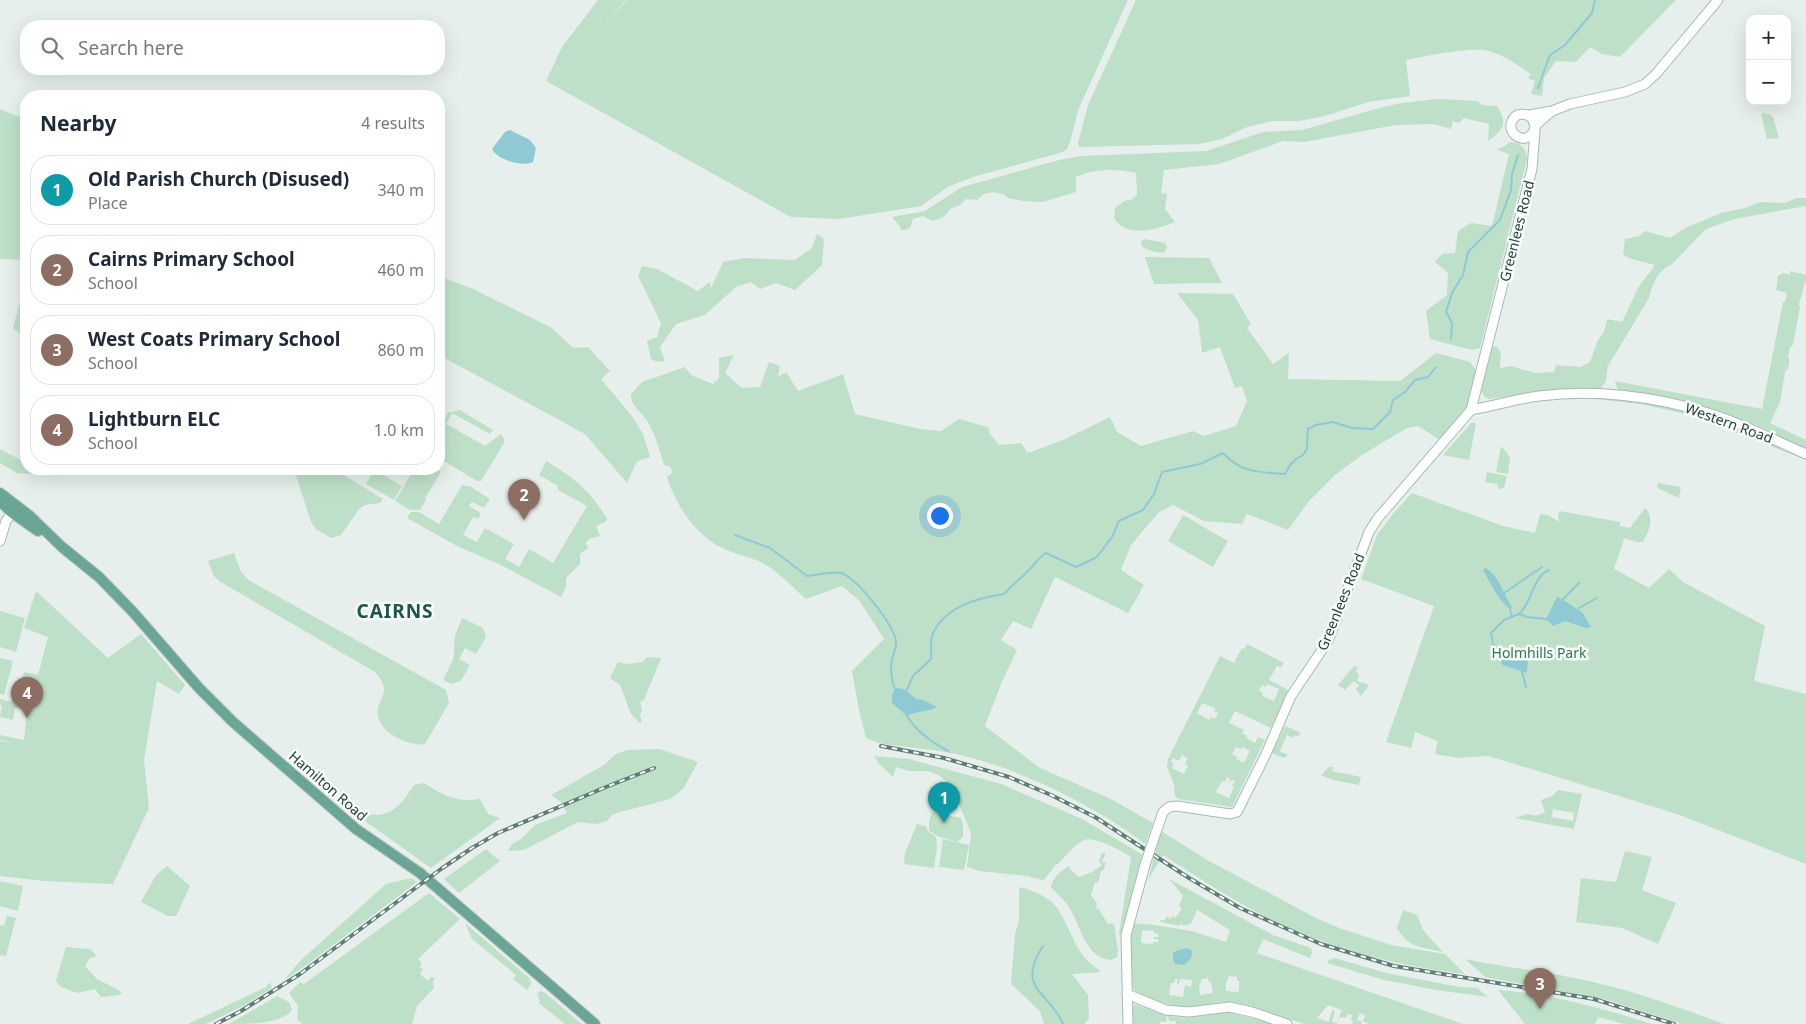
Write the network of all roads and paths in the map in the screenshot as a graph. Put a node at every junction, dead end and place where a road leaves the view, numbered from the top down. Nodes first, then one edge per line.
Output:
1 (1718, 0) edge
2 (1552, 112) junction
3 (1529, 115) junction
4 (1535, 128) junction
5 (1524, 138) junction
6 (1534, 154) junction
7 (1471, 410) junction
8 (1806, 454) edge
9 (0, 493) edge
10 (0, 501) edge
11 (14, 509) junction
12 (0, 541) edge
13 (1127, 994) junction
14 (595, 1024) edge
15 (1128, 1024) edge
16 (1287, 1024) edge

1 - 2 main road
2 - 3 main road
2 - 4 main road
3 - 4 main road
3 - 5 main road
4 - 5 main road
4 - 6 main road, Greenlees Road
5 - 6 main road
6 - 7 main road, Greenlees Road
7 - 8 main road, Western Road
7 - 13 main road, Greenlees Road, bridge
9 - 11 main road, Hamilton Road
10 - 11 main road, Hamilton Road
11 - 12 main road
11 - 14 main road, Hamilton Road
13 - 15 main road, Greenlees Road
13 - 16 main road

